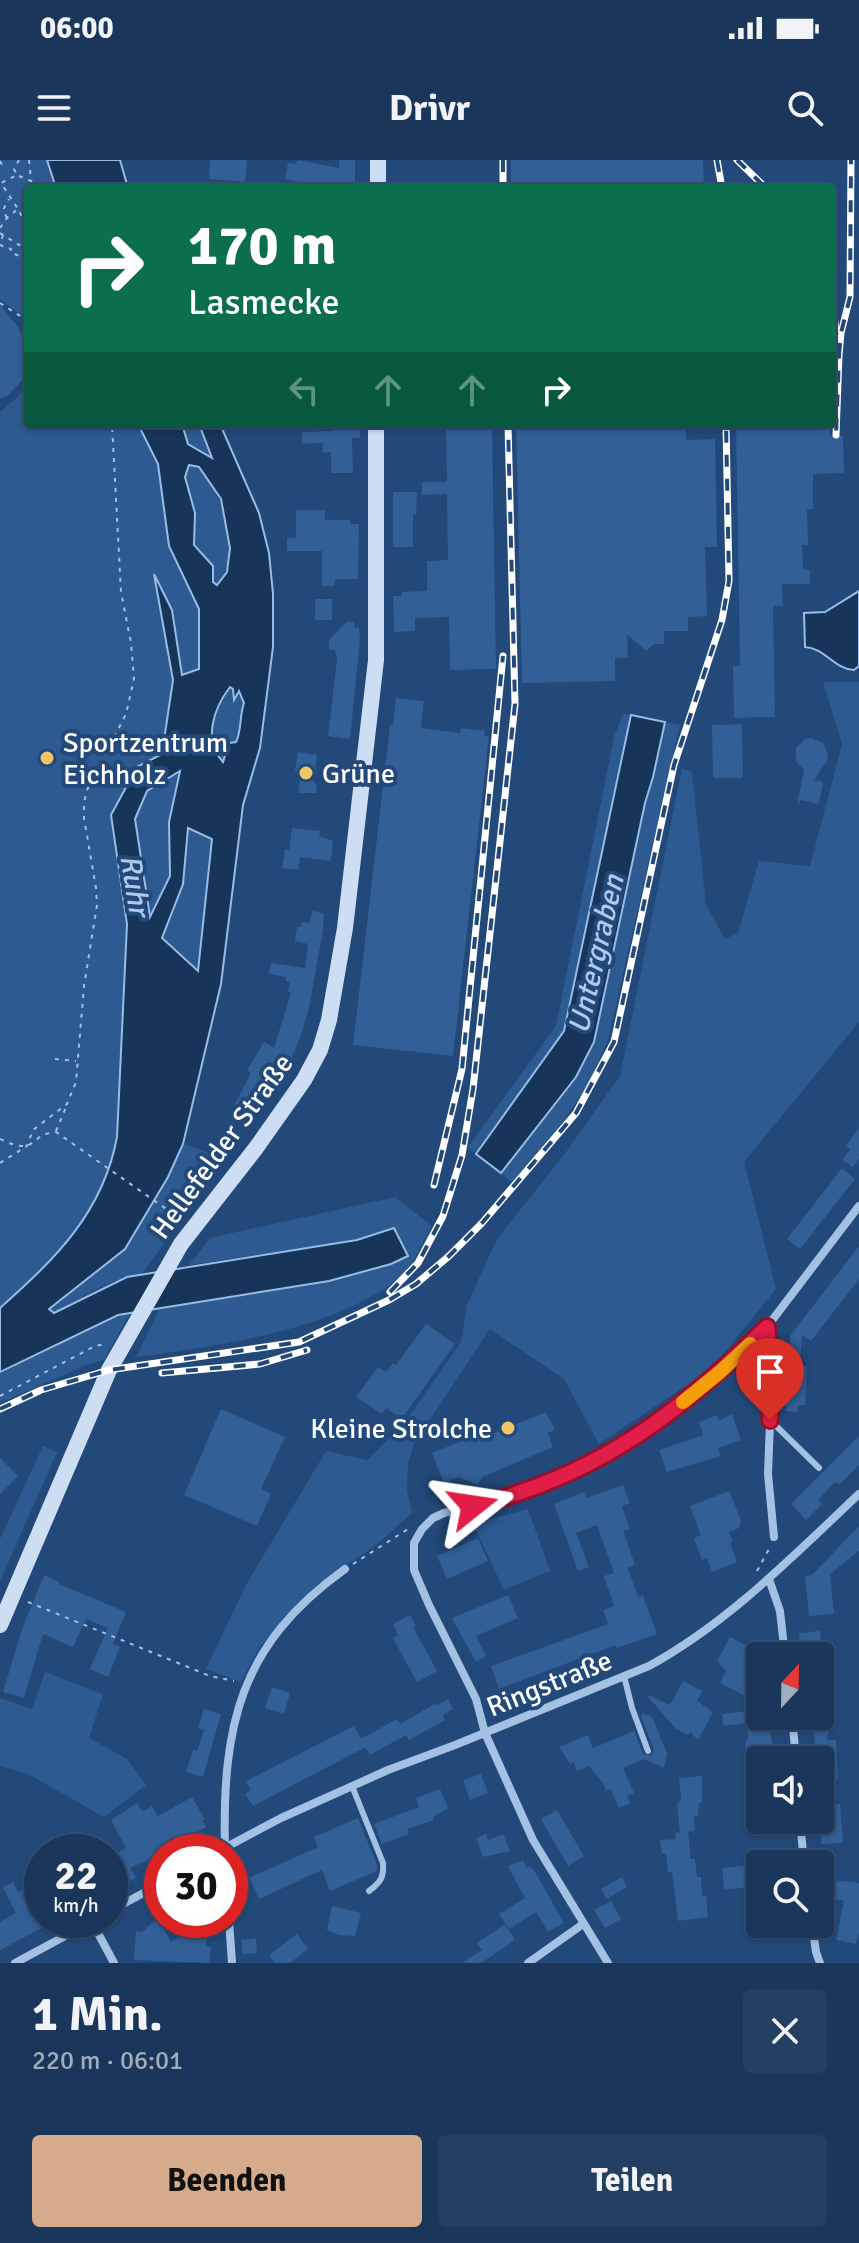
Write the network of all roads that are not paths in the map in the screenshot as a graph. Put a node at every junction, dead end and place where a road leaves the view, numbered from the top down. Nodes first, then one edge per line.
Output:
1 (378, 160) edge
2 (378, 184) edge
3 (376, 428) edge
4 (859, 1206) edge
5 (767, 1327) junction
6 (770, 1420) junction
7 (819, 1468) dead end
8 (859, 1494) edge
9 (774, 1537) road end
10 (345, 1569) road end
11 (769, 1579) junction
12 (0, 1625) edge
13 (783, 1642) edge
14 (624, 1676) junction
15 (485, 1733) junction
16 (648, 1751) dead end
17 (352, 1786) junction
18 (223, 1834) edge
19 (248, 1836) edge
20 (369, 1891) dead end
21 (583, 1924) junction
22 (61, 1938) edge
23 (102, 1938) edge
24 (230, 1938) edge
25 (814, 1938) edge
26 (15, 1963) edge
27 (114, 1963) edge
28 (232, 1963) edge
29 (528, 1963) edge
30 (608, 1963) edge
31 (820, 1963) edge

1 - 2 street
3 - 12 street, Hellefelder Straße
4 - 5 street
5 - 6 street
5 - 15 street
6 - 7 lane
6 - 9 street
8 - 11 street, Ringstraße
10 - 18 street
11 - 13 street
11 - 14 street, Ringstraße
14 - 15 street, Ringstraße
14 - 16 lane
15 - 17 street, Ringstraße
15 - 21 street
17 - 19 street, Ringstraße
17 - 20 lane
21 - 29 street
21 - 30 street
22 - 26 street
23 - 27 street
24 - 28 street
25 - 31 street

